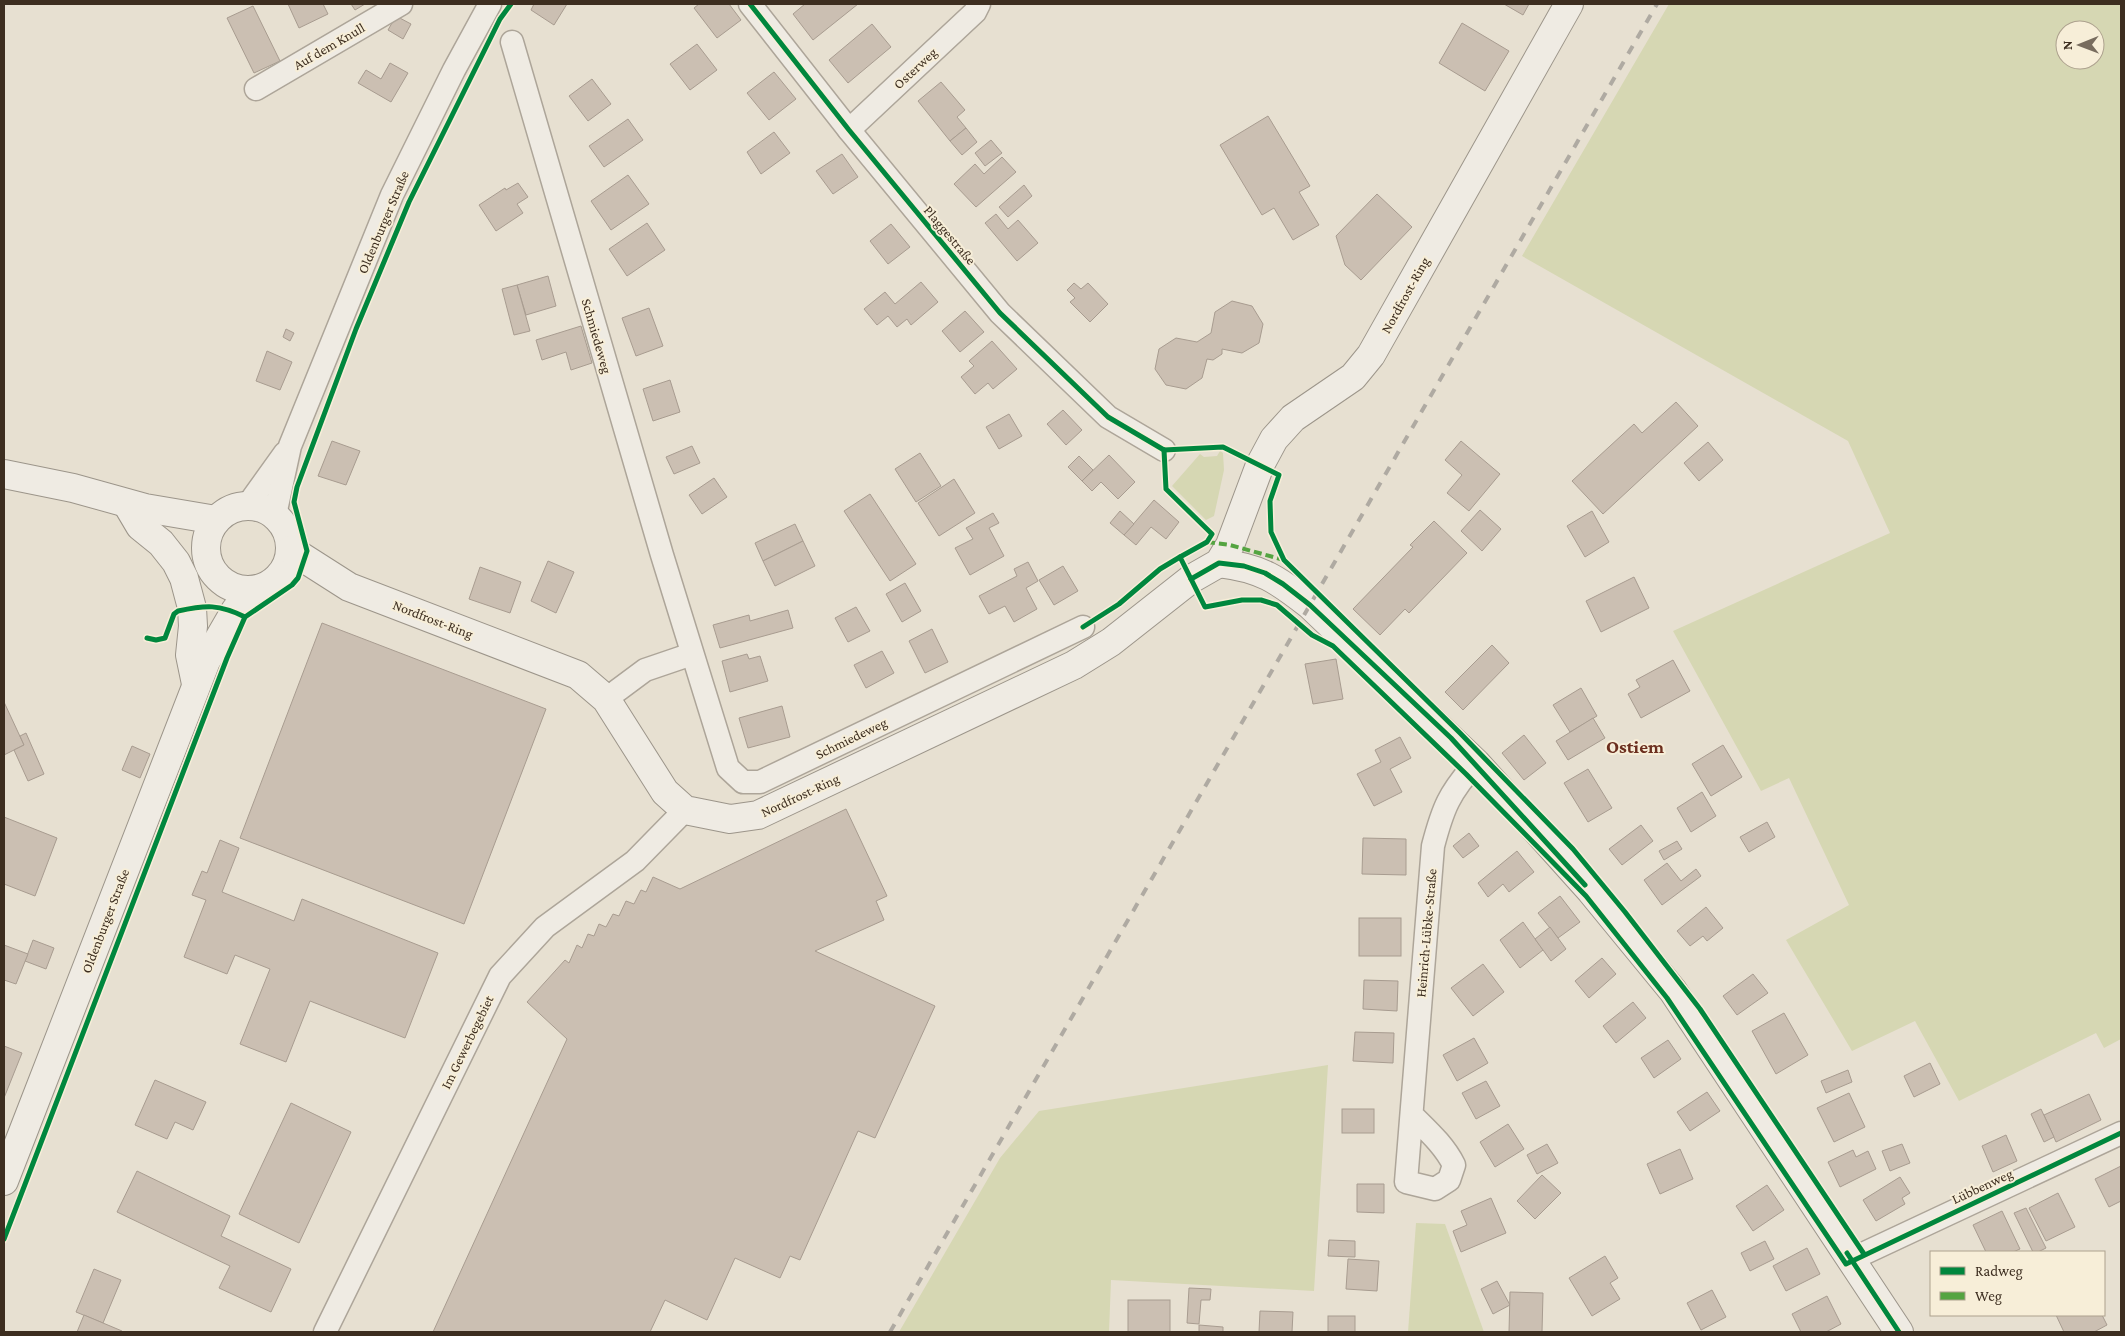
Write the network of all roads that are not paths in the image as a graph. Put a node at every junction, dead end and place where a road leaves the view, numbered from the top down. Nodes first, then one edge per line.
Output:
1 (401, 4) edge
2 (490, 4) edge
3 (750, 4) edge
4 (979, 4) edge
5 (1570, 4) edge
6 (512, 42) dead end
7 (256, 89) dead end
8 (849, 130) junction
9 (290, 446) junction
10 (1164, 450) dead end
11 (4, 474) edge
12 (136, 506) junction
13 (247, 506) junction
14 (275, 515) junction
15 (216, 520) junction
16 (206, 546) junction
17 (291, 550) junction
18 (1219, 563) junction
19 (281, 576) junction
20 (223, 583) junction
21 (349, 587) junction
22 (250, 591) junction
23 (1084, 627) dead end
24 (692, 654) junction
25 (201, 673) junction
26 (606, 699) junction
27 (1476, 763) junction
28 (685, 810) junction
29 (1412, 1115) dead end
30 (2121, 1133) edge
31 (4, 1181) edge
32 (1852, 1260) junction
33 (325, 1332) edge
34 (1900, 1332) edge

1 - 7 street, Auf dem Knull
2 - 9 street, Oldenburger Straße
3 - 8 street, Plaggestraße
4 - 8 street, Osterweg
5 - 18 street, Nordfrost-Ring
6 - 24 street, Schmiedeweg
8 - 10 street, Plaggestraße
9 - 13 street, Oldenburger Straße
9 - 14 street, Oldenburger Straße
11 - 12 street
12 - 15 street
12 - 16 street
12 - 25 street
13 - 14 street
13 - 15 street
14 - 17 street
15 - 16 street
16 - 20 street
17 - 19 street
17 - 21 street, Nordfrost-Ring
18 - 27 street
18 - 28 street, Nordfrost-Ring
19 - 21 street, Nordfrost-Ring
19 - 22 street
20 - 22 street
20 - 25 street, Oldenburger Straße
21 - 26 street, Nordfrost-Ring
22 - 25 street, Oldenburger Straße
23 - 24 street, Schmiedeweg
24 - 26 street
25 - 31 street, Oldenburger Straße
26 - 28 street, Nordfrost-Ring
27 - 29 street, Heinrich-Lübke-Straße
27 - 32 street
28 - 33 street, Im Gewerbegebiet
30 - 32 street, Lübbenweg
32 - 34 street

